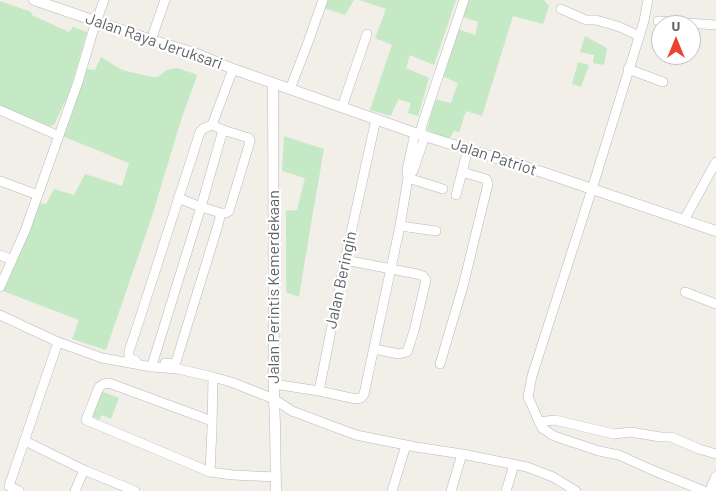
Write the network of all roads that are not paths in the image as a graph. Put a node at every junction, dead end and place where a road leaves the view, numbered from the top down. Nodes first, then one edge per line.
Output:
1 (34, 0) edge
2 (104, 0) edge
3 (165, 0) edge
4 (323, 0) edge
5 (464, 0) edge
6 (648, 0) edge
7 (561, 9) dead end
8 (701, 24) edge
9 (95, 25) junction
10 (716, 25) edge
11 (367, 34) dead end
12 (639, 36) junction
13 (151, 40) junction
14 (233, 69) junction
15 (628, 69) junction
16 (663, 82) dead end
17 (273, 83) junction
18 (290, 89) junction
19 (342, 107) junction
20 (0, 110) edge
21 (376, 122) junction
22 (212, 125) junction
23 (223, 130) junction
24 (420, 134) junction
25 (59, 136) junction
26 (467, 151) junction
27 (716, 162) edge
28 (462, 172) junction
29 (408, 178) junction
30 (0, 181) edge
31 (442, 189) dead end
32 (592, 189) junction
33 (38, 194) junction
34 (456, 195) dead end
35 (178, 198) junction
36 (201, 207) junction
37 (220, 213) junction
38 (684, 220) junction
39 (400, 226) junction
40 (436, 231) dead end
41 (716, 231) edge
42 (0, 255) edge
43 (12, 260) junction
44 (345, 260) junction
45 (392, 269) junction
46 (0, 287) edge
47 (685, 292) dead end
48 (716, 304) edge
49 (0, 315) edge
50 (58, 342) junction
51 (374, 349) junction
52 (152, 364) junction
53 (440, 364) dead end
54 (213, 377) junction
55 (274, 384) junction
56 (319, 391) junction
57 (274, 399) junction
58 (212, 421) junction
59 (539, 422) junction
60 (25, 441) junction
61 (406, 445) junction
62 (462, 454) junction
63 (716, 454) edge
64 (514, 465) junction
65 (84, 470) junction
66 (210, 472) junction
67 (276, 476) junction
68 (716, 477) edge
69 (566, 488) edge
70 (8, 489) edge
71 (19, 491) edge
72 (75, 491) edge
73 (135, 491) edge
74 (276, 491) edge
75 (392, 491) edge
76 (451, 491) edge
77 (506, 491) edge
78 (576, 491) edge
79 (704, 491) edge
80 (710, 491) edge

1 - 9 street, Jalan Raya Jeruksari
2 - 9 street
3 - 13 street
4 - 18 street
5 - 24 street
6 - 12 street
7 - 12 street
8 - 10 street
9 - 13 street, Jalan Raya Jeruksari
9 - 25 street
11 - 19 street
12 - 15 street
13 - 14 street, Jalan Raya Jeruksari
14 - 17 street, Jalan Raya Jeruksari
14 - 22 street
15 - 16 street
15 - 32 street
17 - 18 street, Jalan Patriot
17 - 55 street, Jalan Perintis Kemerdekaan
18 - 19 street, Jalan Patriot
19 - 21 street, Jalan Patriot
20 - 25 street
21 - 24 street, Jalan Patriot
21 - 44 street, Jalan Beringin
22 - 23 street
22 - 35 street
23 - 36 street
23 - 37 street
24 - 26 street, Jalan Patriot
24 - 29 street
25 - 33 street
26 - 28 street
26 - 32 street, Jalan Patriot
27 - 38 street
28 - 34 street
28 - 53 street
29 - 31 street
29 - 39 street
30 - 33 street
32 - 38 street, Jalan Patriot
32 - 59 street
33 - 43 street
35 - 36 street
35 - 52 street
36 - 37 street
36 - 52 street
37 - 52 street
38 - 41 street, Jalan Patriot
39 - 40 street
39 - 45 street
42 - 43 street
43 - 46 street
44 - 45 street
44 - 56 street, Jalan Beringin
45 - 51 street
45 - 51 street
47 - 48 street
49 - 50 street
50 - 52 street
50 - 60 street
51 - 56 street
52 - 54 street
54 - 57 street
54 - 58 street
55 - 56 street
55 - 57 street, Jalan Perintis Kemerdekaan
57 - 61 street
57 - 67 street, Jalan Perintis Kemerdekaan
58 - 66 street
58 - 66 street
59 - 63 street
59 - 79 street
60 - 65 street
60 - 70 street
61 - 62 street
61 - 75 street
62 - 64 street
62 - 76 street
64 - 69 street
64 - 77 street
65 - 72 street
65 - 73 street
66 - 67 street
67 - 74 street, Jalan Perintis Kemerdekaan
68 - 80 street
69 - 78 street
70 - 71 street

